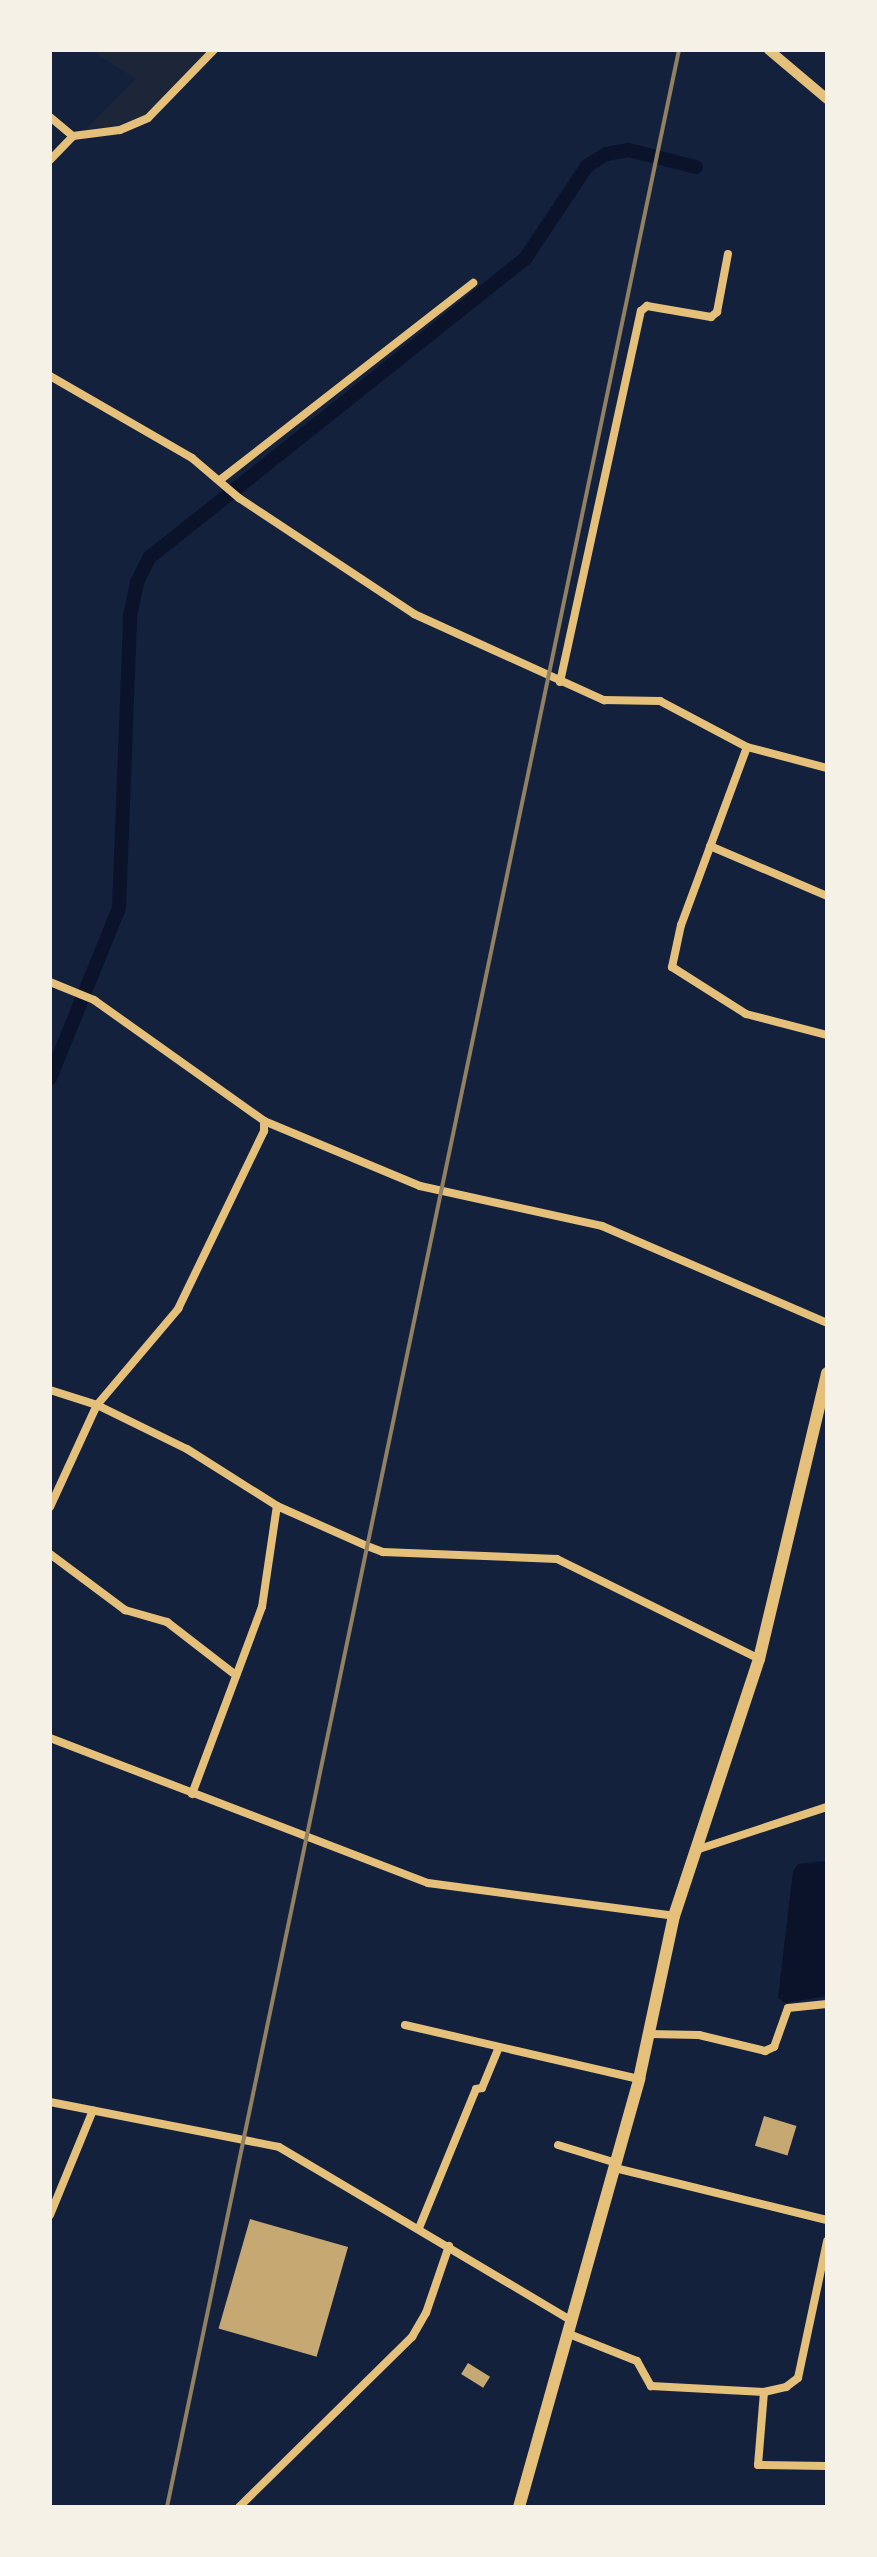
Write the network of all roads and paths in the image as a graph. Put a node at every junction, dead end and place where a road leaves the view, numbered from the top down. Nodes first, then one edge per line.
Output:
1 (214, 50) edge
2 (769, 50) edge
3 (827, 99) edge
4 (50, 117) edge
5 (73, 136) junction
6 (50, 159) edge
7 (728, 254) dead end
8 (473, 283) dead end
9 (50, 376) edge
10 (222, 482) junction
11 (560, 682) junction
12 (747, 747) junction
13 (827, 768) edge
14 (710, 846) junction
15 (827, 896) edge
16 (50, 982) edge
17 (827, 1035) edge
18 (264, 1121) junction
19 (827, 1323) edge
20 (827, 1373) edge
21 (50, 1390) edge
22 (97, 1405) junction
23 (277, 1506) junction
24 (50, 1507) edge
25 (50, 1554) edge
26 (759, 1659) junction
27 (233, 1673) junction
28 (50, 1738) edge
29 (192, 1794) junction
30 (827, 1807) edge
31 (696, 1850) junction
32 (674, 1916) junction
33 (827, 2004) edge
34 (405, 2025) dead end
35 (649, 2034) junction
36 (499, 2047) junction
37 (639, 2079) junction
38 (50, 2102) edge
39 (93, 2110) junction
40 (558, 2145) dead end
41 (616, 2166) junction
42 (50, 2215) edge
43 (827, 2220) edge
44 (419, 2228) junction
45 (827, 2241) edge
46 (449, 2246) junction
47 (571, 2328) junction
48 (764, 2392) junction
49 (827, 2466) edge
50 (239, 2507) edge
51 (519, 2507) edge

1 - 5 street
2 - 3 street
4 - 5 street
5 - 6 street
7 - 11 street
8 - 10 street
9 - 10 street
10 - 11 street
11 - 12 street
12 - 13 street
12 - 14 street
14 - 15 street
14 - 17 street
16 - 18 street
18 - 19 street
18 - 22 street
20 - 26 main road
21 - 22 street
22 - 23 street
22 - 24 street
23 - 26 street
23 - 27 street
25 - 27 street
26 - 31 main road
27 - 29 street
28 - 29 street
29 - 32 street
30 - 31 street
31 - 32 main road
32 - 35 main road
33 - 35 street
34 - 36 street
35 - 37 main road
36 - 37 street
36 - 44 street
37 - 41 main road
38 - 39 street
39 - 42 street
39 - 44 street
40 - 41 street
41 - 43 street
41 - 47 main road
44 - 46 street
45 - 48 street
46 - 47 street
46 - 50 street
47 - 48 street
47 - 51 main road
48 - 49 street

